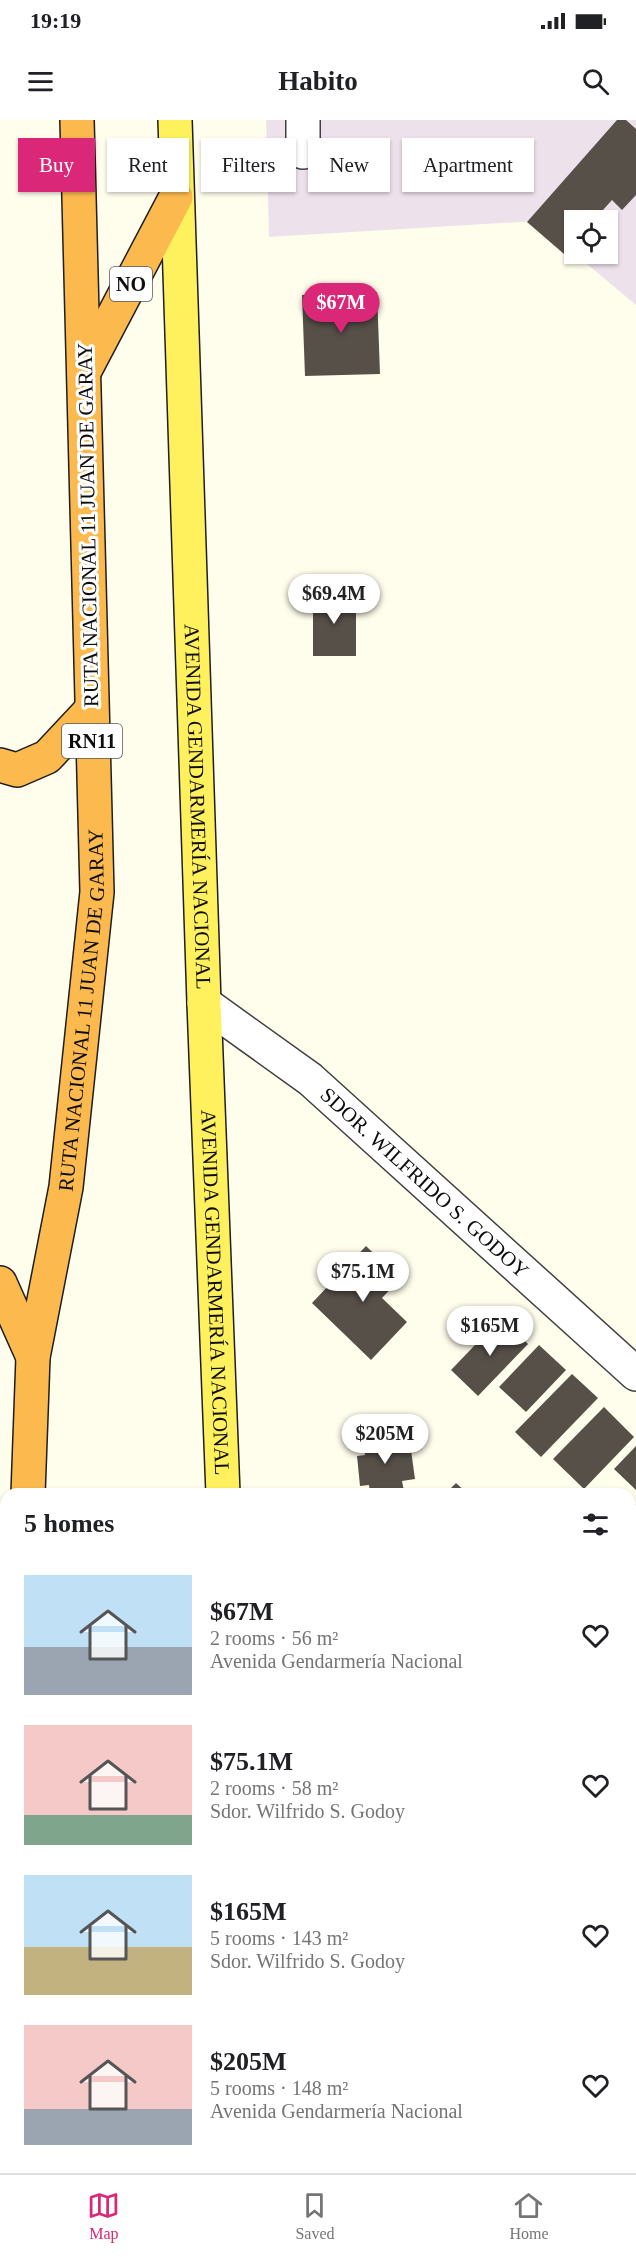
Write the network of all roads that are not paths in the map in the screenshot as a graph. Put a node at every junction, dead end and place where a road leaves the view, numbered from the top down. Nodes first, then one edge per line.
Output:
1 (77, 120) edge
2 (175, 120) edge
3 (303, 120) edge
4 (303, 153) dead end
5 (176, 197) junction
6 (85, 370) junction
7 (91, 710) junction
8 (0, 765) edge
9 (204, 1003) junction
10 (0, 1283) edge
11 (33, 1357) junction
12 (636, 1374) edge
13 (28, 1488) edge
14 (223, 1488) edge

1 - 6 highway, RUTA NACIONAL 11 JUAN DE GARAY / RN11
2 - 5 main road, AVENIDA GENDARMERÍA NACIONAL
3 - 4 street
5 - 6 highway, NO
5 - 9 main road, AVENIDA GENDARMERÍA NACIONAL
6 - 7 highway, RUTA NACIONAL 11 JUAN DE GARAY / RN11
7 - 8 highway
7 - 11 highway, RUTA NACIONAL 11 JUAN DE GARAY / RN11
9 - 12 street, SDOR. WILFRIDO S. GODOY
9 - 14 main road, AVENIDA GENDARMERÍA NACIONAL
10 - 11 highway, RUTA NACIONAL 11 JUAN DE GARAY / RN11
11 - 13 highway, RUTA NACIONAL 11 JUAN DE GARAY / RN11

